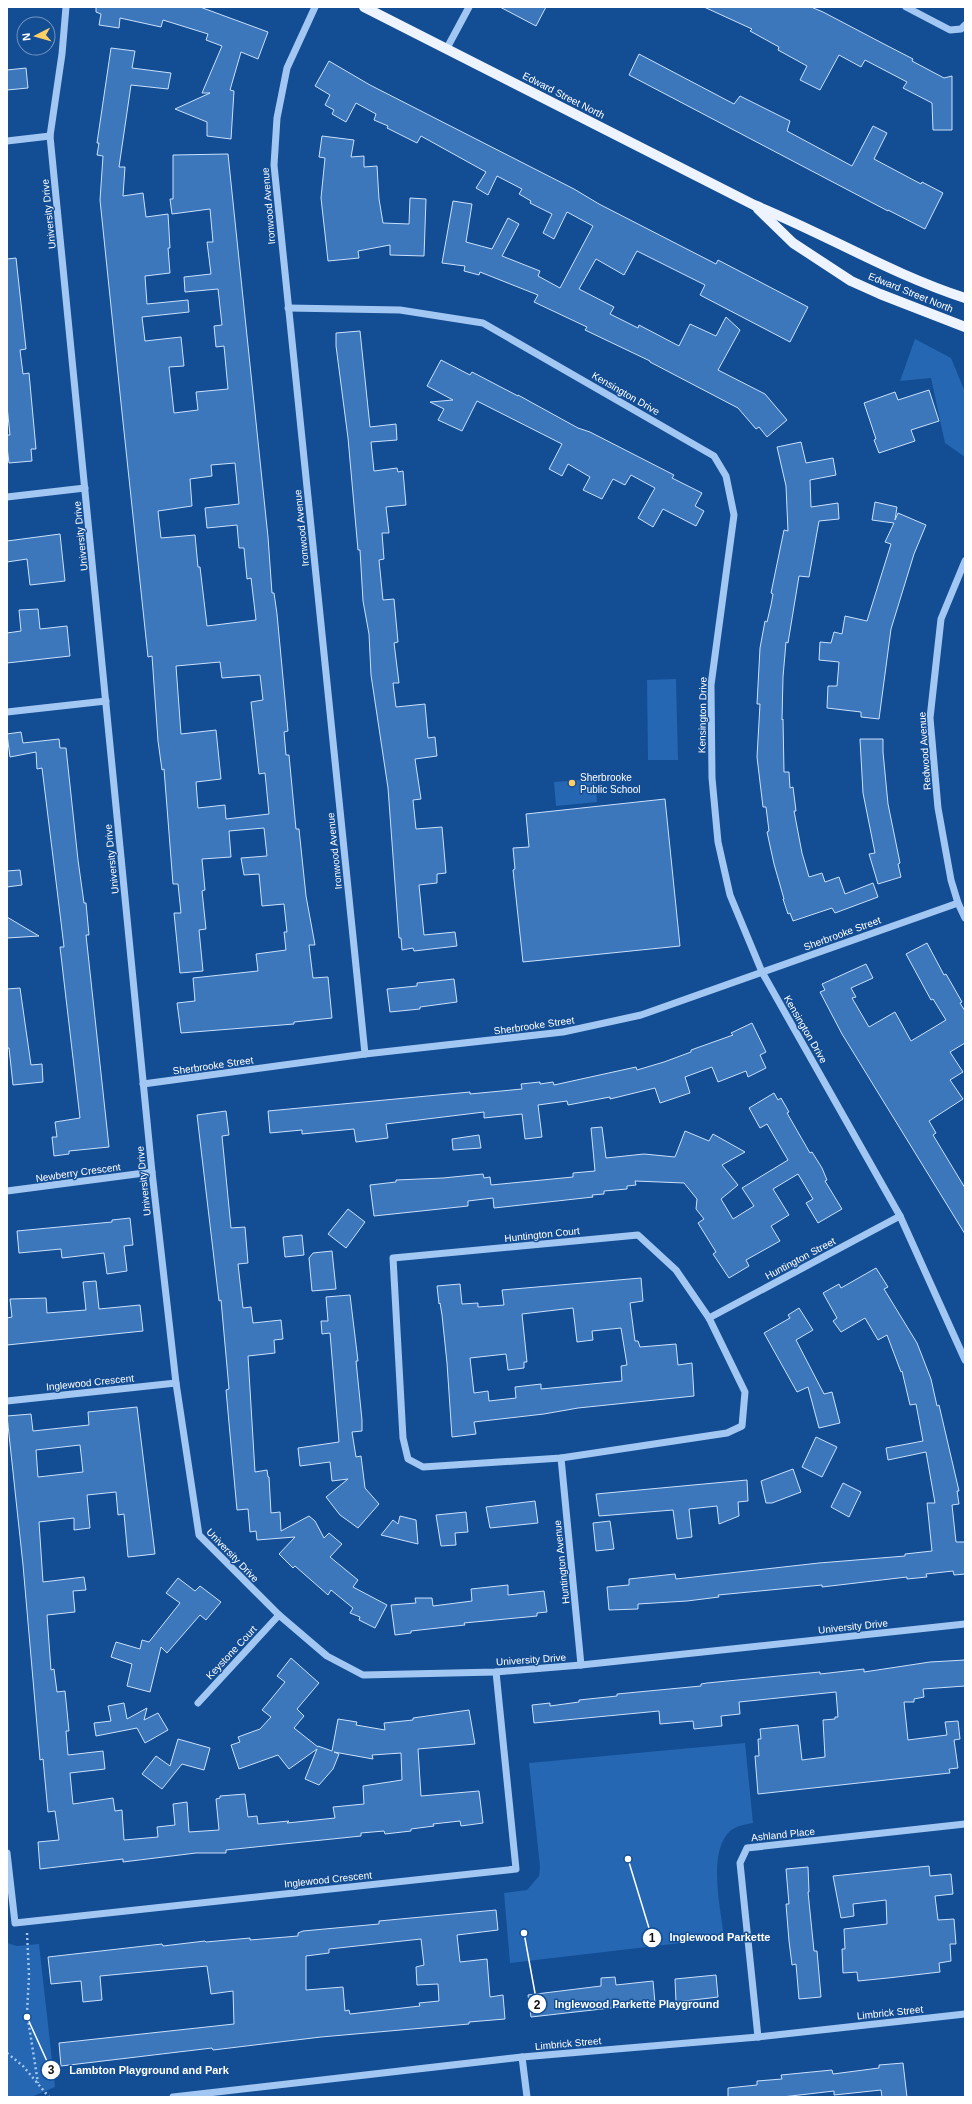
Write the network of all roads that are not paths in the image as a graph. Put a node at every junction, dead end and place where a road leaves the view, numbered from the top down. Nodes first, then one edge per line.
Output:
1 (66, 7) edge
2 (315, 7) edge
3 (364, 7) edge
4 (469, 7) edge
5 (906, 7) edge
6 (965, 25) edge
7 (447, 48) junction
8 (50, 136) junction
9 (7, 140) edge
10 (754, 205) junction
11 (965, 298) edge
12 (288, 308) junction
13 (965, 326) edge
14 (85, 488) junction
15 (7, 497) edge
16 (965, 561) edge
17 (106, 701) junction
18 (7, 712) edge
19 (958, 903) junction
20 (965, 918) edge
21 (762, 972) junction
22 (365, 1054) junction
23 (143, 1084) junction
24 (152, 1172) junction
25 (7, 1191) edge
26 (900, 1216) junction
27 (709, 1318) junction
28 (965, 1360) edge
29 (176, 1383) junction
30 (7, 1401) edge
31 (560, 1458) junction
32 (279, 1615) junction
33 (965, 1624) edge
34 (581, 1665) junction
35 (496, 1672) junction
36 (198, 1702) dead end
37 (965, 1824) edge
38 (7, 1853) edge
39 (965, 2014) edge
40 (758, 2037) junction
41 (522, 2057) junction
42 (236, 2094) edge
43 (173, 2097) edge
44 (527, 2097) edge

1 - 8 street, University Drive
2 - 12 street, Ironwood Avenue
3 - 7 main road, Edward Street North
4 - 7 street
5 - 6 street
7 - 10 main road, Edward Street North
8 - 9 street
8 - 14 street, University Drive
10 - 11 main road, Edward Street North
10 - 13 main road, Edward Street North
12 - 21 street, Kensington Drive
12 - 22 street, Ironwood Avenue
14 - 15 street
14 - 17 street, University Drive
16 - 19 street, Redwood Avenue
17 - 18 street
17 - 23 street, University Drive
19 - 20 street, Redwood Avenue
19 - 21 street, Sherbrooke Street
21 - 22 street, Sherbrooke Street
21 - 26 street, Kensington Drive
22 - 23 street, Sherbrooke Street
23 - 24 street, University Drive
24 - 25 street, Newberry Crescent
24 - 29 street, University Drive
26 - 27 street, Huntington Street
26 - 28 street, Kensington Drive
27 - 31 street, Huntington Court
27 - 31 street, Huntington Court
29 - 30 street, Inglewood Crescent
29 - 32 street, University Drive
31 - 34 street, Huntington Avenue
32 - 35 street, University Drive
32 - 36 street, Keystone Court
33 - 34 street, University Drive
34 - 35 street, University Drive
35 - 38 street, Inglewood Crescent
37 - 40 street, Ashland Place
39 - 40 street, Limbrick Street
40 - 41 street, Limbrick Street
41 - 42 street, Limbrick Street
41 - 44 street
42 - 43 street, Limbrick Street

